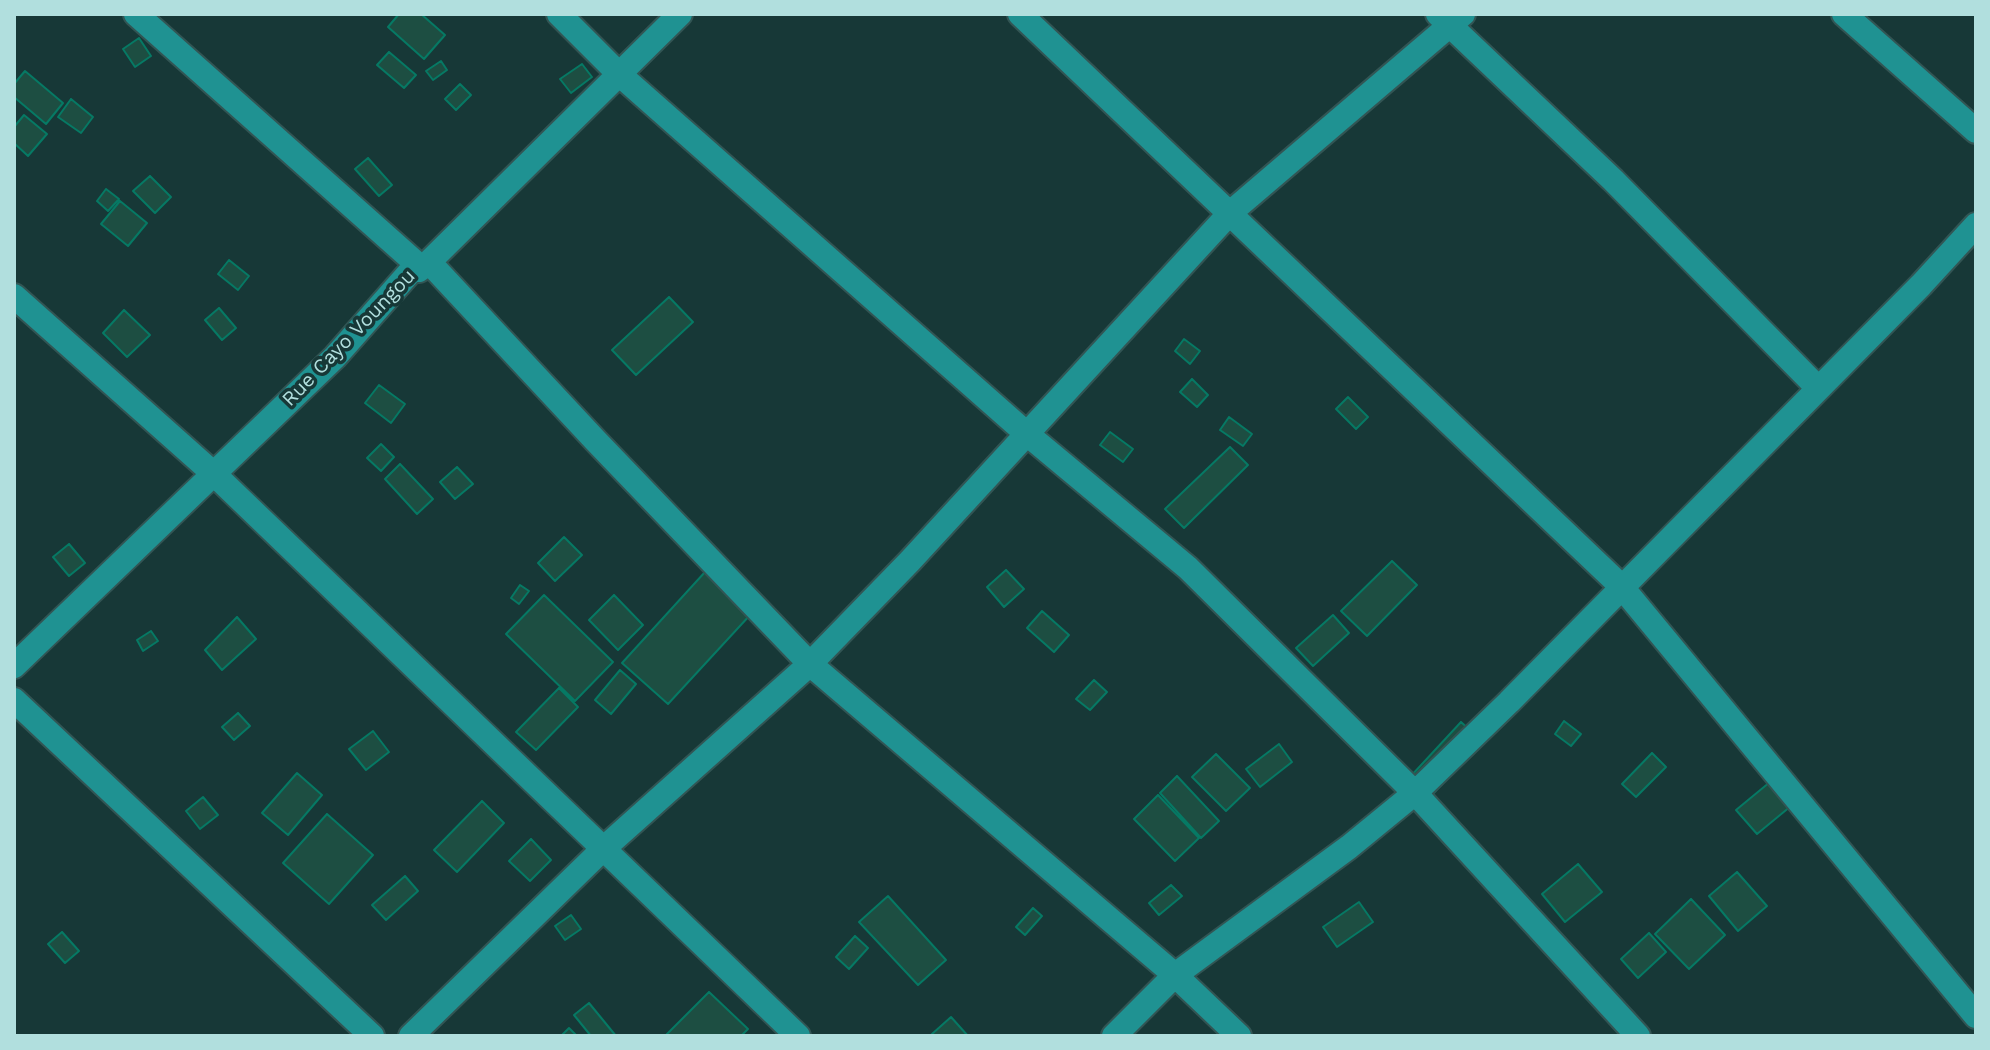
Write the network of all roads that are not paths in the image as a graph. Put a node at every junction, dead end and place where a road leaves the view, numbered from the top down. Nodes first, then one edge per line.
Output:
1 (136, 14) edge
2 (559, 14) edge
3 (680, 14) edge
4 (1020, 14) edge
5 (1844, 14) edge
6 (1451, 18) edge
7 (619, 74) junction
8 (1976, 131) edge
9 (1230, 213) junction
10 (1976, 225) edge
11 (423, 263) junction
12 (14, 296) edge
13 (1818, 388) junction
14 (1027, 434) junction
15 (214, 474) junction
16 (1621, 586) junction
17 (810, 664) junction
18 (14, 666) edge
19 (14, 700) edge
20 (1415, 793) junction
21 (603, 849) junction
22 (1175, 975) junction
23 (1976, 1016) edge
24 (372, 1036) edge
25 (411, 1036) edge
26 (798, 1036) edge
27 (1114, 1036) edge
28 (1239, 1036) edge
29 (1638, 1036) edge

1 - 11 street
2 - 7 street
3 - 7 street, Rue Cayo Voungou
4 - 9 street
5 - 8 street
6 - 9 street
6 - 13 street
7 - 11 street, Rue Cayo Voungou
7 - 14 street
9 - 14 street
9 - 16 street
10 - 13 street
11 - 15 street, Rue Cayo Voungou
11 - 17 street
12 - 15 street
13 - 16 street
14 - 17 street
14 - 20 street
15 - 18 street, Rue Cayo Voungou
15 - 21 street
16 - 20 street
16 - 23 street
17 - 21 street
17 - 22 street
19 - 24 street
20 - 22 street
20 - 29 street
21 - 25 street
21 - 26 street
22 - 27 street
22 - 28 street

